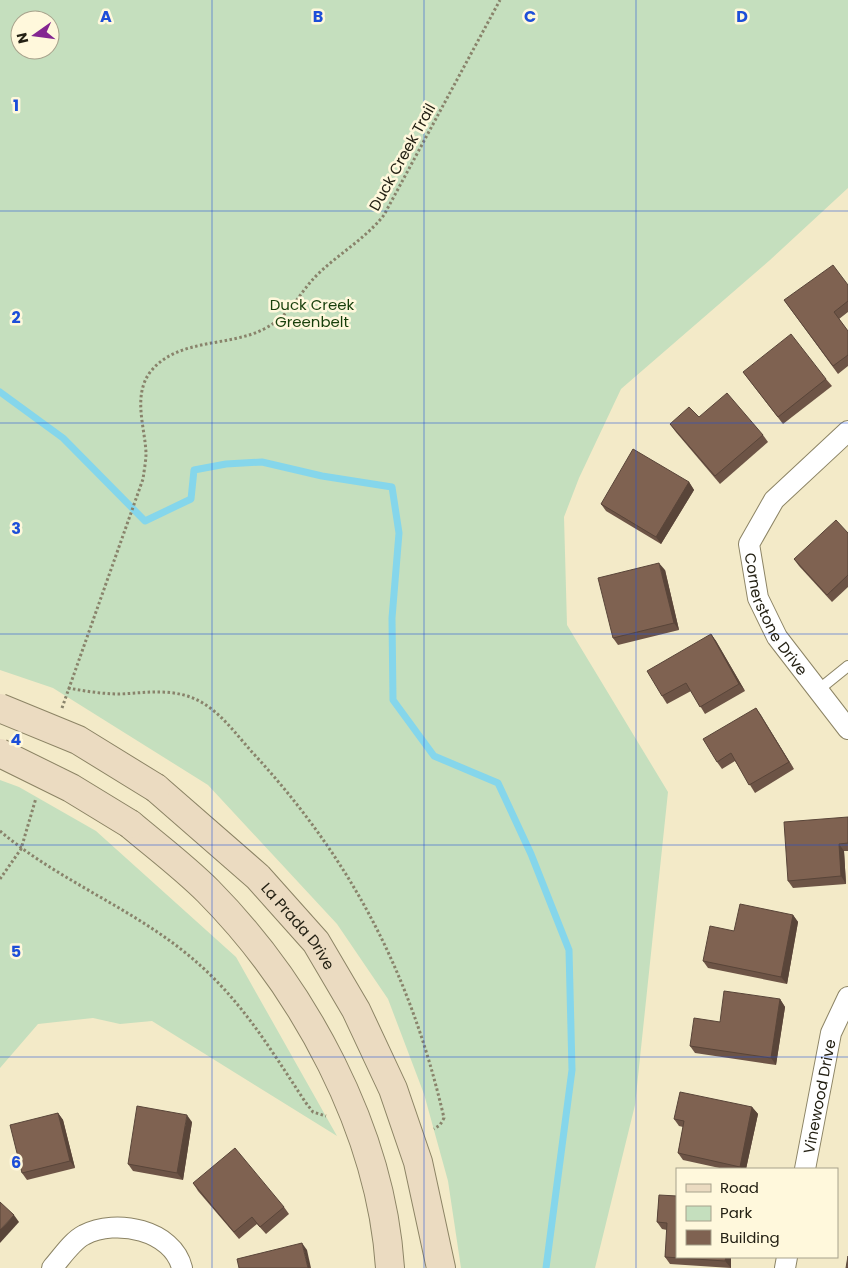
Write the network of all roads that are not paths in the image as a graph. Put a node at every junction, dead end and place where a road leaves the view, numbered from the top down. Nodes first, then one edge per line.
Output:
1 (848, 432) edge
2 (848, 666) edge
3 (817, 691) junction
4 (0, 708) edge
5 (848, 729) edge
6 (0, 753) edge
7 (848, 997) edge
8 (805, 1168) edge
9 (55, 1264) edge
10 (182, 1268) edge
11 (390, 1268) edge
12 (441, 1268) edge

1 - 3 street, Cornerstone Drive
2 - 3 lane
3 - 5 street, Cornerstone Drive
4 - 12 main road, La Prada Drive, bridge
6 - 11 main road, bridge
7 - 8 street, Vinewood Drive
9 - 10 street

